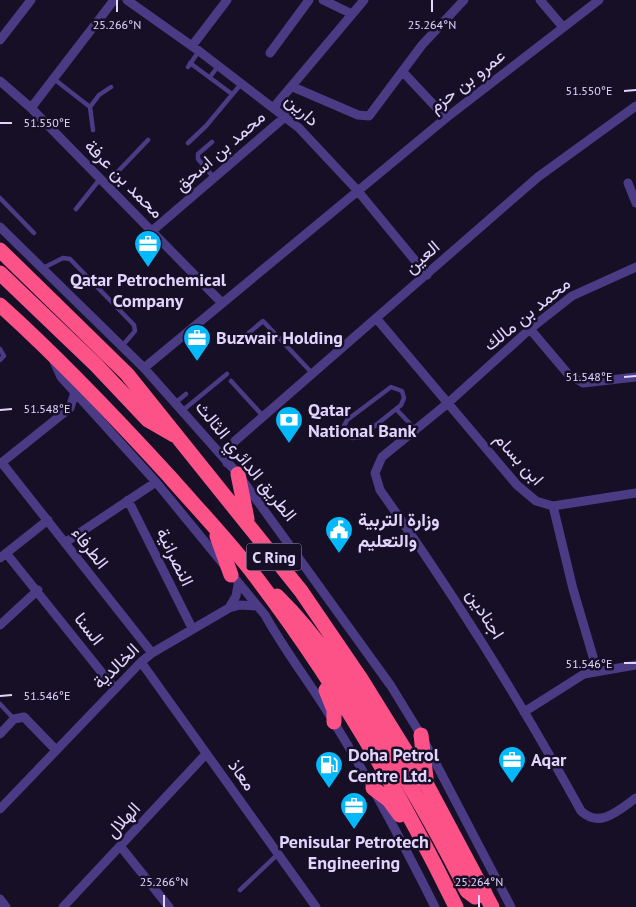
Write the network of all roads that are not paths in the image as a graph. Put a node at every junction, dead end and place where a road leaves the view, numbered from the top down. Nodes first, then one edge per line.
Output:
1 (31, 0) edge
2 (114, 0) edge
3 (127, 0) edge
4 (227, 0) edge
5 (309, 0) edge
6 (323, 0) edge
7 (364, 0) edge
8 (464, 0) edge
9 (540, 0) edge
10 (599, 0) edge
11 (352, 14) junction
12 (563, 27) junction
13 (0, 40) edge
14 (196, 48) junction
15 (270, 53) dead end
16 (219, 66) junction
17 (403, 72) junction
18 (210, 77) junction
19 (54, 79) junction
20 (242, 83) junction
21 (1, 84) edge
22 (293, 86) junction
23 (111, 87) dead end
24 (232, 94) junction
25 (636, 106) edge
26 (90, 107) junction
27 (274, 107) junction
28 (31, 108) junction
29 (286, 116) junction
30 (446, 118) junction
31 (93, 130) dead end
32 (148, 140) dead end
33 (212, 142) dead end
34 (188, 143) dead end
35 (214, 178) junction
36 (103, 182) junction
37 (628, 183) dead end
38 (357, 190) junction
39 (0, 198) edge
40 (636, 203) edge
41 (76, 209) dead end
42 (0, 226) edge
43 (152, 231) junction
44 (34, 233) dead end
45 (0, 236) edge
46 (16, 242) junction
47 (0, 250) edge
48 (636, 267) edge
49 (43, 268) junction
50 (0, 273) edge
51 (427, 275) junction
52 (222, 303) junction
53 (0, 305) edge
54 (376, 318) junction
55 (530, 329) junction
56 (238, 342) dead end
57 (122, 346) junction
58 (0, 349) edge
59 (52, 352) junction
60 (0, 360) edge
61 (144, 368) junction
62 (312, 373) junction
63 (227, 374) dead end
64 (636, 377) edge
65 (231, 381) dead end
66 (74, 392) junction
67 (186, 394) dead end
68 (175, 403) junction
69 (448, 403) junction
70 (70, 408) junction
71 (89, 408) junction
72 (108, 409) junction
73 (396, 410) junction
74 (182, 411) junction
75 (263, 416) junction
76 (416, 430) junction
77 (178, 436) junction
78 (235, 441) junction
79 (213, 448) junction
80 (227, 463) junction
81 (1, 464) edge
82 (238, 474) junction
83 (156, 482) junction
84 (636, 493) edge
85 (128, 500) junction
86 (553, 506) junction
87 (48, 520) junction
88 (248, 523) junction
89 (212, 525) junction
90 (66, 542) junction
91 (3, 555) edge
92 (249, 568) junction
93 (235, 580) junction
94 (38, 590) junction
95 (257, 606) junction
96 (229, 608) junction
97 (0, 625) edge
98 (192, 628) junction
99 (152, 653) junction
100 (141, 662) junction
101 (317, 665) junction
102 (636, 665) edge
103 (597, 670) junction
104 (115, 688) junction
105 (0, 704) edge
106 (524, 712) junction
107 (14, 719) junction
108 (334, 722) junction
109 (0, 734) edge
110 (421, 734) junction
111 (56, 750) junction
112 (206, 754) junction
113 (428, 787) junction
114 (373, 788) junction
115 (636, 798) edge
116 (0, 809) edge
117 (422, 838) junction
118 (121, 847) junction
119 (278, 854) junction
120 (240, 890) dead end
121 (485, 893) junction
122 (0, 899) edge
123 (6, 907) edge
124 (63, 907) edge
125 (169, 907) edge
126 (316, 907) edge
127 (436, 907) edge
128 (456, 907) edge
129 (492, 907) edge
130 (511, 907) edge

1 - 13 street
2 - 19 street
3 - 14 street, دارين
4 - 14 street
5 - 15 street
6 - 11 street
7 - 11 street, محمد بن اسحق
8 - 17 street
9 - 12 street
10 - 12 street, عمرو بن حزم
11 - 22 street, محمد بن اسحق
12 - 30 street, عمرو بن حزم
14 - 16 street, دارين
14 - 18 lane
16 - 18 lane
16 - 20 street, دارين
17 - 22 street
17 - 30 street
18 - 24 lane
19 - 26 lane
19 - 28 street
20 - 24 lane
20 - 27 street, دارين
21 - 28 street, محمد بن عرفة
22 - 27 street, محمد بن اسحق
23 - 26 lane
24 - 34 lane
25 - 51 street, العين
26 - 31 lane
27 - 29 street, دارين
28 - 36 street, محمد بن عرفة
29 - 35 street, محمد بن اسحق
29 - 38 street, دارين
30 - 38 street, عمرو بن حزم
32 - 36 lane
33 - 35 lane
35 - 43 street, محمد بن اسحق
36 - 41 lane
36 - 43 street, محمد بن عرفة
37 - 40 street
38 - 51 street, دارين
38 - 52 street
39 - 44 lane
42 - 46 street, الطريق الدائري الثالث
43 - 52 street, محمد بن عرفة
45 - 46 street
46 - 49 street, الطريق الدائري الثالث
47 - 77 highway, الطريق الدائري الثالث / C Ring
48 - 55 street, محمد بن مالك
49 - 57 street, الطريق الدائري الثالث
49 - 57 lane
50 - 77 highway
51 - 54 street, العين
52 - 61 street
53 - 59 highway, C Ring
54 - 62 street, العين
54 - 69 street, ابن بسام
55 - 64 street
55 - 69 street, محمد بن مالك
56 - 62 lane
57 - 61 street, الطريق الدائري الثالث
58 - 60 lane
59 - 66 street
59 - 72 highway, C Ring
61 - 68 street, الطريق الدائري الثالث
62 - 75 street, العين
63 - 74 lane
65 - 75 lane
66 - 70 street
66 - 71 street
67 - 68 lane
68 - 74 street, الطريق الدائري الثالث
69 - 76 street, اجنادين
69 - 86 street, ابن بسام
70 - 71 street
70 - 81 street
71 - 72 street
71 - 83 street
72 - 89 highway, C Ring
73 - 73 lane
73 - 76 lane
74 - 79 street, الطريق الدائري الثالث
75 - 78 street, العين
76 - 106 street, اجنادين
77 - 88 highway, الطريق الدائري الثالث / C Ring
78 - 79 street, العين
78 - 80 street, العين
79 - 80 street, الطريق الدائري الثالث
80 - 82 street, الطريق الدائري الثالث
81 - 87 street, الطرفاء
82 - 88 highway
82 - 110 street, الطريق الدائري الثالث
83 - 85 street
83 - 93 street
84 - 86 street
85 - 90 street
85 - 98 street, النصرانية
86 - 103 street
87 - 90 street, الطرفاء
87 - 91 street
88 - 113 highway, الطريق الدائري الثالث / C Ring
89 - 92 highway, C Ring
89 - 93 highway
90 - 99 street, الطرفاء
91 - 94 street, السنا
92 - 101 highway, C Ring
92 - 121 highway
93 - 95 street
93 - 96 street
94 - 97 street
94 - 104 street, السنا
95 - 96 street, الخالدية
95 - 108 street
96 - 98 street, الخالدية
98 - 99 street, الخالدية
99 - 100 street, الخالدية
100 - 104 street, الخالدية
100 - 112 street, معاذ
101 - 108 highway
101 - 117 highway, C Ring
102 - 103 street
103 - 106 street
104 - 111 street, الخالدية
105 - 107 lane
106 - 115 street, اجنادين
107 - 109 street
107 - 111 street
108 - 114 street
110 - 113 highway
110 - 130 street, الطريق الدائري الثالث
111 - 116 street, الخالدية
112 - 118 street, الهلال
112 - 119 street, معاذ
113 - 121 highway, الطريق الدائري الثالث / C Ring
114 - 117 highway
114 - 127 street
117 - 128 highway, C Ring
118 - 124 street, الهلال
118 - 125 street
119 - 120 lane
119 - 126 street, معاذ
121 - 129 highway, الطريق الدائري الثالث / C Ring
122 - 123 street

